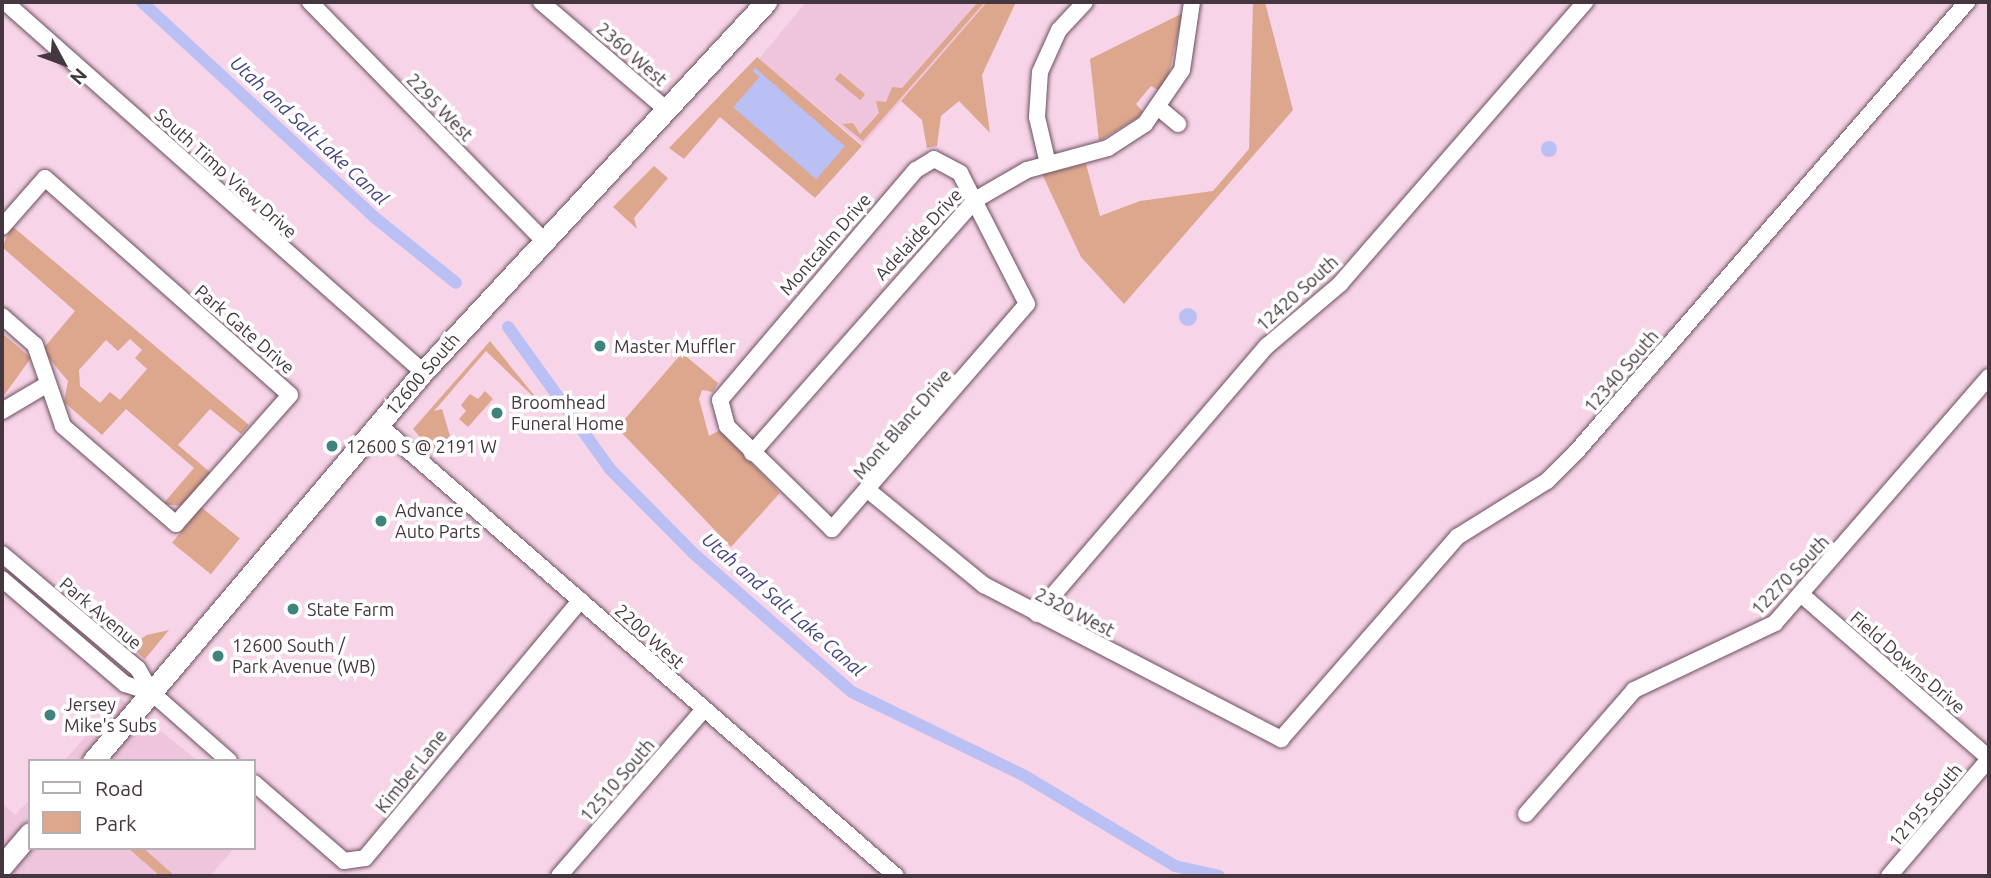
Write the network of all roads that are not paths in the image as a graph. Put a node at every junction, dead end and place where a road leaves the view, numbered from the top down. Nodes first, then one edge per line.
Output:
1 (5, 2) edge
2 (310, 2) edge
3 (541, 2) edge
4 (766, 2) edge
5 (1084, 2) edge
6 (1192, 2) edge
7 (1585, 2) edge
8 (1967, 2) edge
9 (1159, 108) junction
10 (666, 109) junction
11 (1178, 124) dead end
12 (1048, 164) junction
13 (975, 200) junction
14 (2, 227) edge
15 (542, 239) junction
16 (2, 316) edge
17 (423, 372) junction
18 (1989, 377) edge
19 (46, 385) junction
20 (2, 411) edge
21 (720, 412) joint
22 (378, 424) junction
23 (752, 453) junction
24 (869, 491) junction
25 (2, 554) edge
26 (2, 579) edge
27 (1802, 595) junction
28 (581, 600) junction
29 (1037, 614) junction
30 (152, 693) junction
31 (704, 709) junction
32 (1282, 739) joint
33 (95, 759) edge
34 (227, 759) edge
35 (1989, 759) edge
36 (256, 785) edge
37 (1526, 814) dead end
38 (28, 835) edge
39 (2, 866) edge
40 (559, 876) edge
41 (896, 876) edge
42 (1889, 876) edge

1 - 17 street, South Timp View Drive
2 - 15 street, 2295 West
3 - 10 street, 2360 West
4 - 10 main road, 12600 South
5 - 12 street
6 - 9 street, Adelaide Drive
7 - 29 street, 12420 South
8 - 32 street, 12340 South
9 - 11 street
9 - 12 street, Adelaide Drive
10 - 15 main road, 12600 South
12 - 13 street, Adelaide Drive
13 - 21 street, Montcalm Drive
13 - 23 street, Adelaide Drive
13 - 24 street, Mont Blanc Drive
14 - 19 street, Park Gate Drive
15 - 17 main road, 12600 South
16 - 19 street
17 - 22 main road, 12600 South
18 - 27 street, 12270 South
19 - 20 street
21 - 23 street, Mont Blanc Drive
22 - 28 street, 2200 West
22 - 30 main road, 12600 South
23 - 24 street, Mont Blanc Drive
24 - 29 street, 2320 West
25 - 30 street, Park Avenue
26 - 30 street
27 - 35 street, Field Downs Drive
27 - 37 street, 12270 South
28 - 31 street, 2200 West
28 - 36 street, Kimber Lane
29 - 32 street, 2320 West
30 - 33 main road, 12600 South
30 - 34 street
31 - 40 street, 12510 South
31 - 41 street, 2200 West
35 - 42 street, 12195 South
38 - 39 main road

